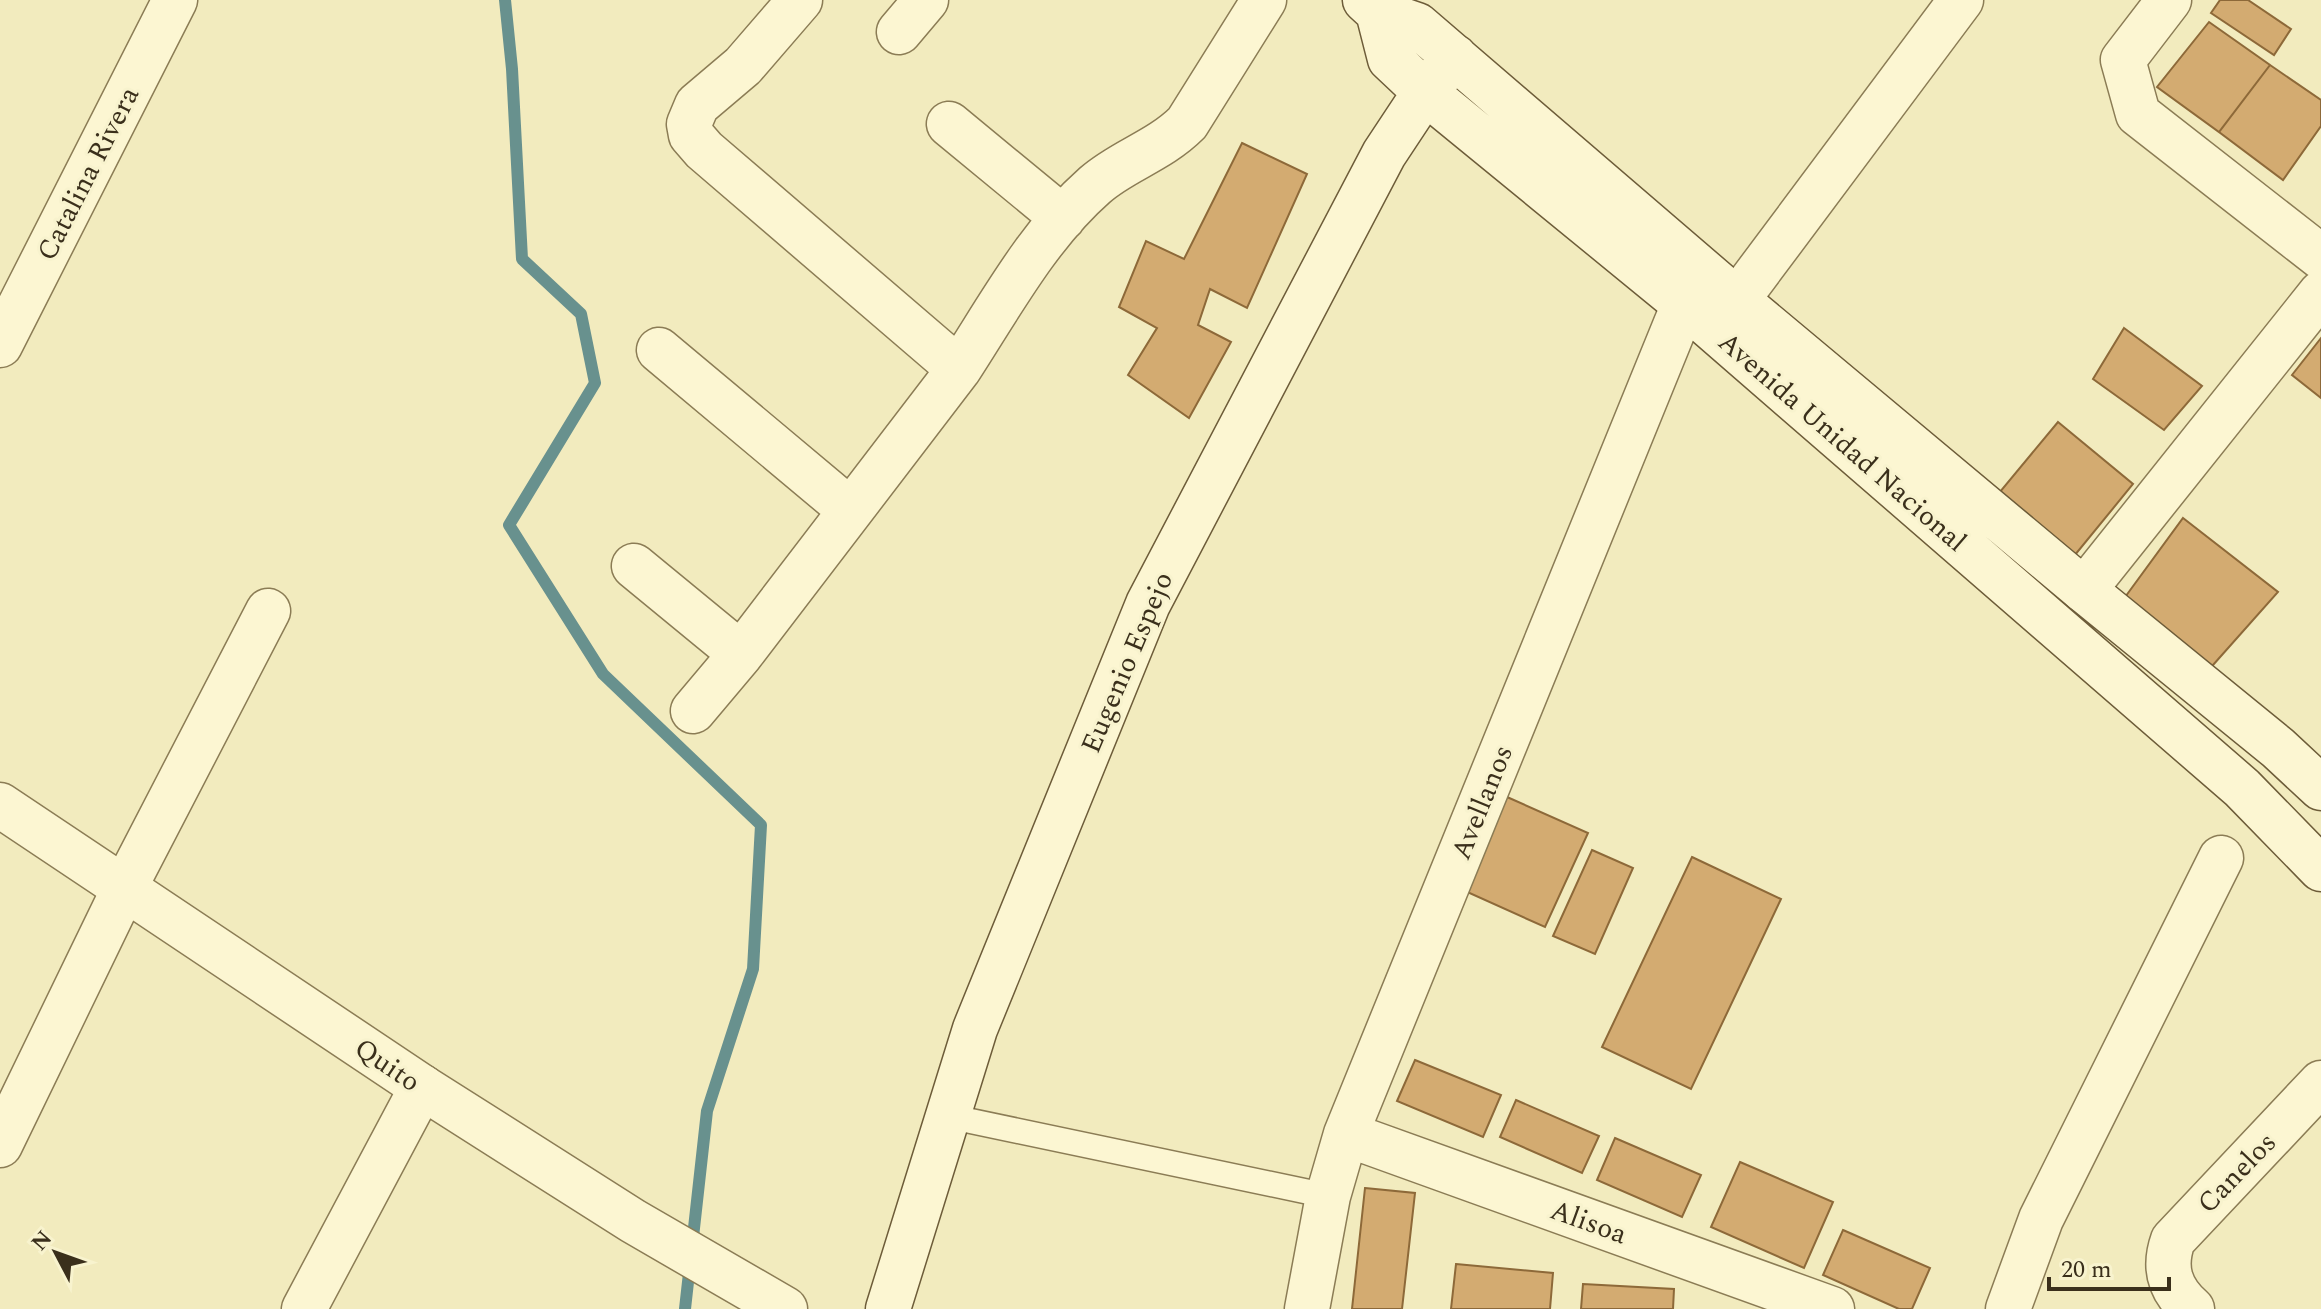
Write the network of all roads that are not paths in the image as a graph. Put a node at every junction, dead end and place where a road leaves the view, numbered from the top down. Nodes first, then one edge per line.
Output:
1 (175, 0) edge
2 (800, 0) edge
3 (1264, 0) edge
4 (1961, 0) edge
5 (2169, 0) edge
6 (1372, 6) edge
7 (1455, 57) junction
8 (1425, 92) junction
9 (949, 124) dead end
10 (1063, 218) junction
11 (2321, 257) edge
12 (2321, 293) edge
13 (1737, 300) junction
14 (1684, 304) junction
15 (0, 345) edge
16 (659, 350) dead end
17 (959, 369) junction
18 (850, 510) junction
19 (634, 566) dead end
20 (2084, 590) junction
21 (268, 611) dead end
22 (741, 654) junction
23 (693, 711) dead end
24 (2314, 777) edge
25 (0, 805) edge
26 (2221, 858) dead end
27 (2321, 869) edge
28 (125, 887) junction
29 (2321, 1083) edge
30 (434, 1095) junction
31 (947, 1116) junction
32 (1346, 1134) junction
33 (0, 1145) edge
34 (1328, 1196) junction
35 (304, 1309) edge
36 (785, 1309) edge
37 (888, 1309) edge
38 (1307, 1309) edge
39 (1832, 1309) edge
40 (2008, 1309) edge
41 (2192, 1309) edge

1 - 15 street, Catalina Rivera
2 - 17 street
3 - 10 street
4 - 13 street
5 - 11 street
6 - 7 street, Avenida Unidad Nacional
6 - 8 street, Avenida Unidad Nacional
7 - 8 street, Eugenio Espejo
7 - 13 street, Avenida Unidad Nacional
8 - 14 street, Avenida Unidad Nacional
8 - 31 street, Eugenio Espejo
9 - 10 street
10 - 17 street
12 - 20 street
13 - 20 street, Avenida Unidad Nacional
14 - 27 street, Avenida Unidad Nacional
14 - 32 street, Avellanos
16 - 18 street
17 - 18 street
18 - 22 street
19 - 22 street
20 - 24 street, Avenida Unidad Nacional
21 - 28 street
22 - 23 street
25 - 28 street, Quito
26 - 40 street
28 - 30 street, Quito
28 - 33 street
29 - 41 street, Canelos
30 - 35 street
30 - 36 street, Quito
31 - 34 lane
31 - 37 street, Eugenio Espejo
32 - 34 street, Avellanos
32 - 39 street, Alisoa
34 - 38 street, Avellanos

